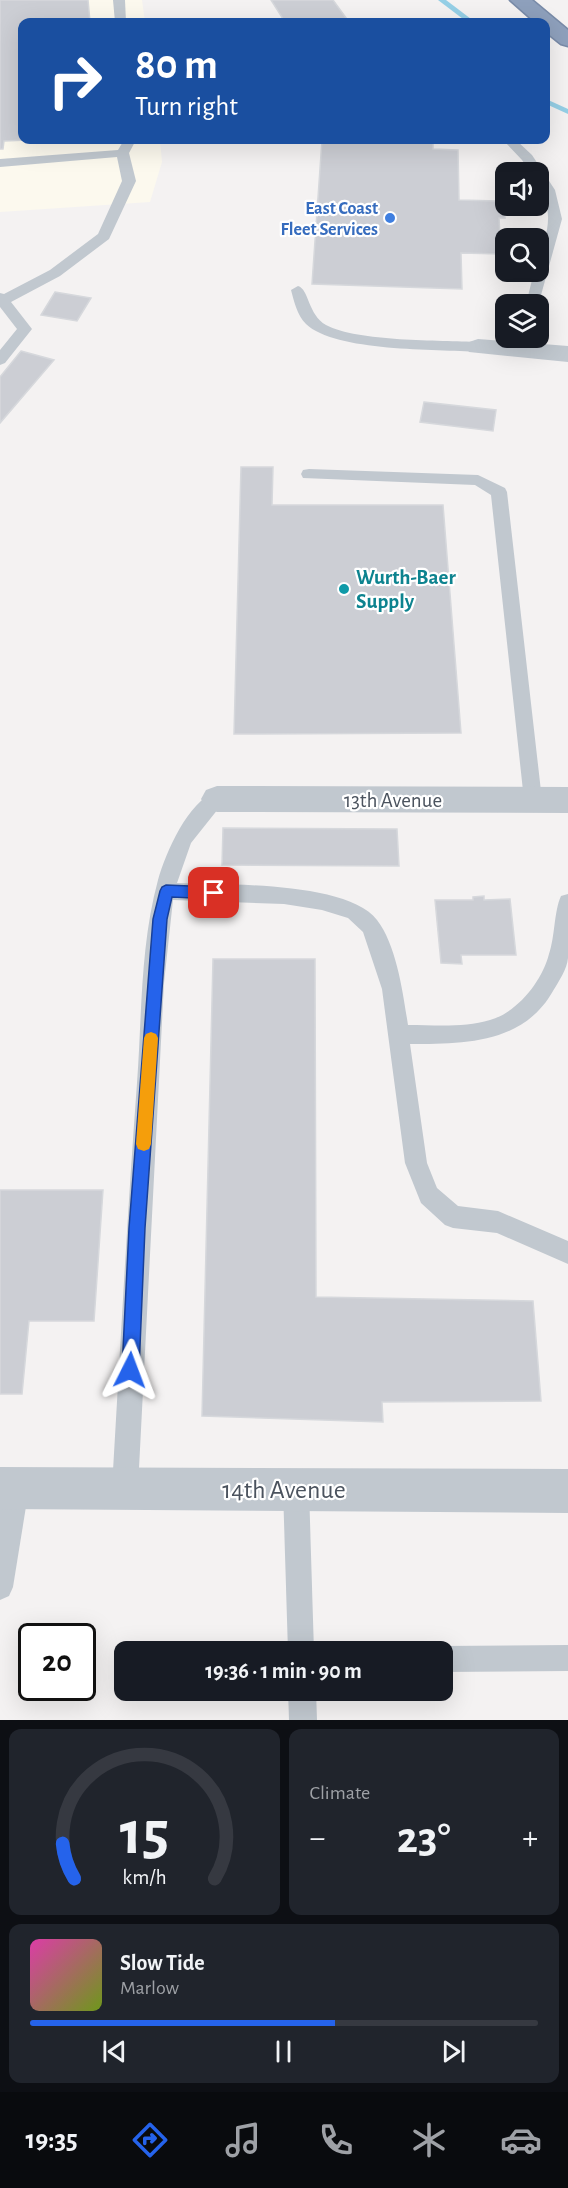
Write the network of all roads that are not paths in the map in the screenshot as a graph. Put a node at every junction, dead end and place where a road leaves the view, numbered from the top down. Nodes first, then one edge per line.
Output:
1 (119, 0) edge
2 (520, 0) edge
3 (121, 18) edge
4 (542, 18) edge
5 (550, 25) edge
6 (568, 40) edge
7 (128, 144) edge
8 (513, 144) edge
9 (123, 153) junction
10 (530, 162) edge
11 (0, 163) edge
12 (549, 194) edge
13 (298, 290) dead end
14 (536, 294) edge
15 (2, 298) edge
16 (495, 345) edge
17 (478, 346) joint
18 (539, 348) edge
19 (563, 353) edge
20 (0, 360) edge
21 (309, 474) dead end
22 (217, 799) joint
23 (533, 800) junction
24 (568, 800) edge
25 (166, 891) junction
26 (568, 903) edge
27 (399, 1035) junction
28 (568, 1253) edge
29 (8, 1488) edge
30 (125, 1488) junction
31 (296, 1489) junction
32 (568, 1491) edge
33 (0, 1587) edge
34 (301, 1641) edge
35 (568, 1658) edge
36 (453, 1659) edge
37 (302, 1701) edge
38 (303, 1720) edge

1 - 3 lane
2 - 4 highway
5 - 6 highway
7 - 9 lane
8 - 10 lane
9 - 11 lane
9 - 15 lane
12 - 14 lane
13 - 17 lane
15 - 20 lane
16 - 17 street
18 - 19 street
21 - 23 lane
22 - 23 street, 13th Avenue
22 - 25 lane
23 - 24 street, 13th Avenue
25 - 27 lane
25 - 30 lane
26 - 27 lane
27 - 28 lane
29 - 30 street, 14th Avenue
29 - 33 lane
30 - 31 street, 14th Avenue
31 - 32 street, 14th Avenue
31 - 34 lane
35 - 36 lane
37 - 38 lane

